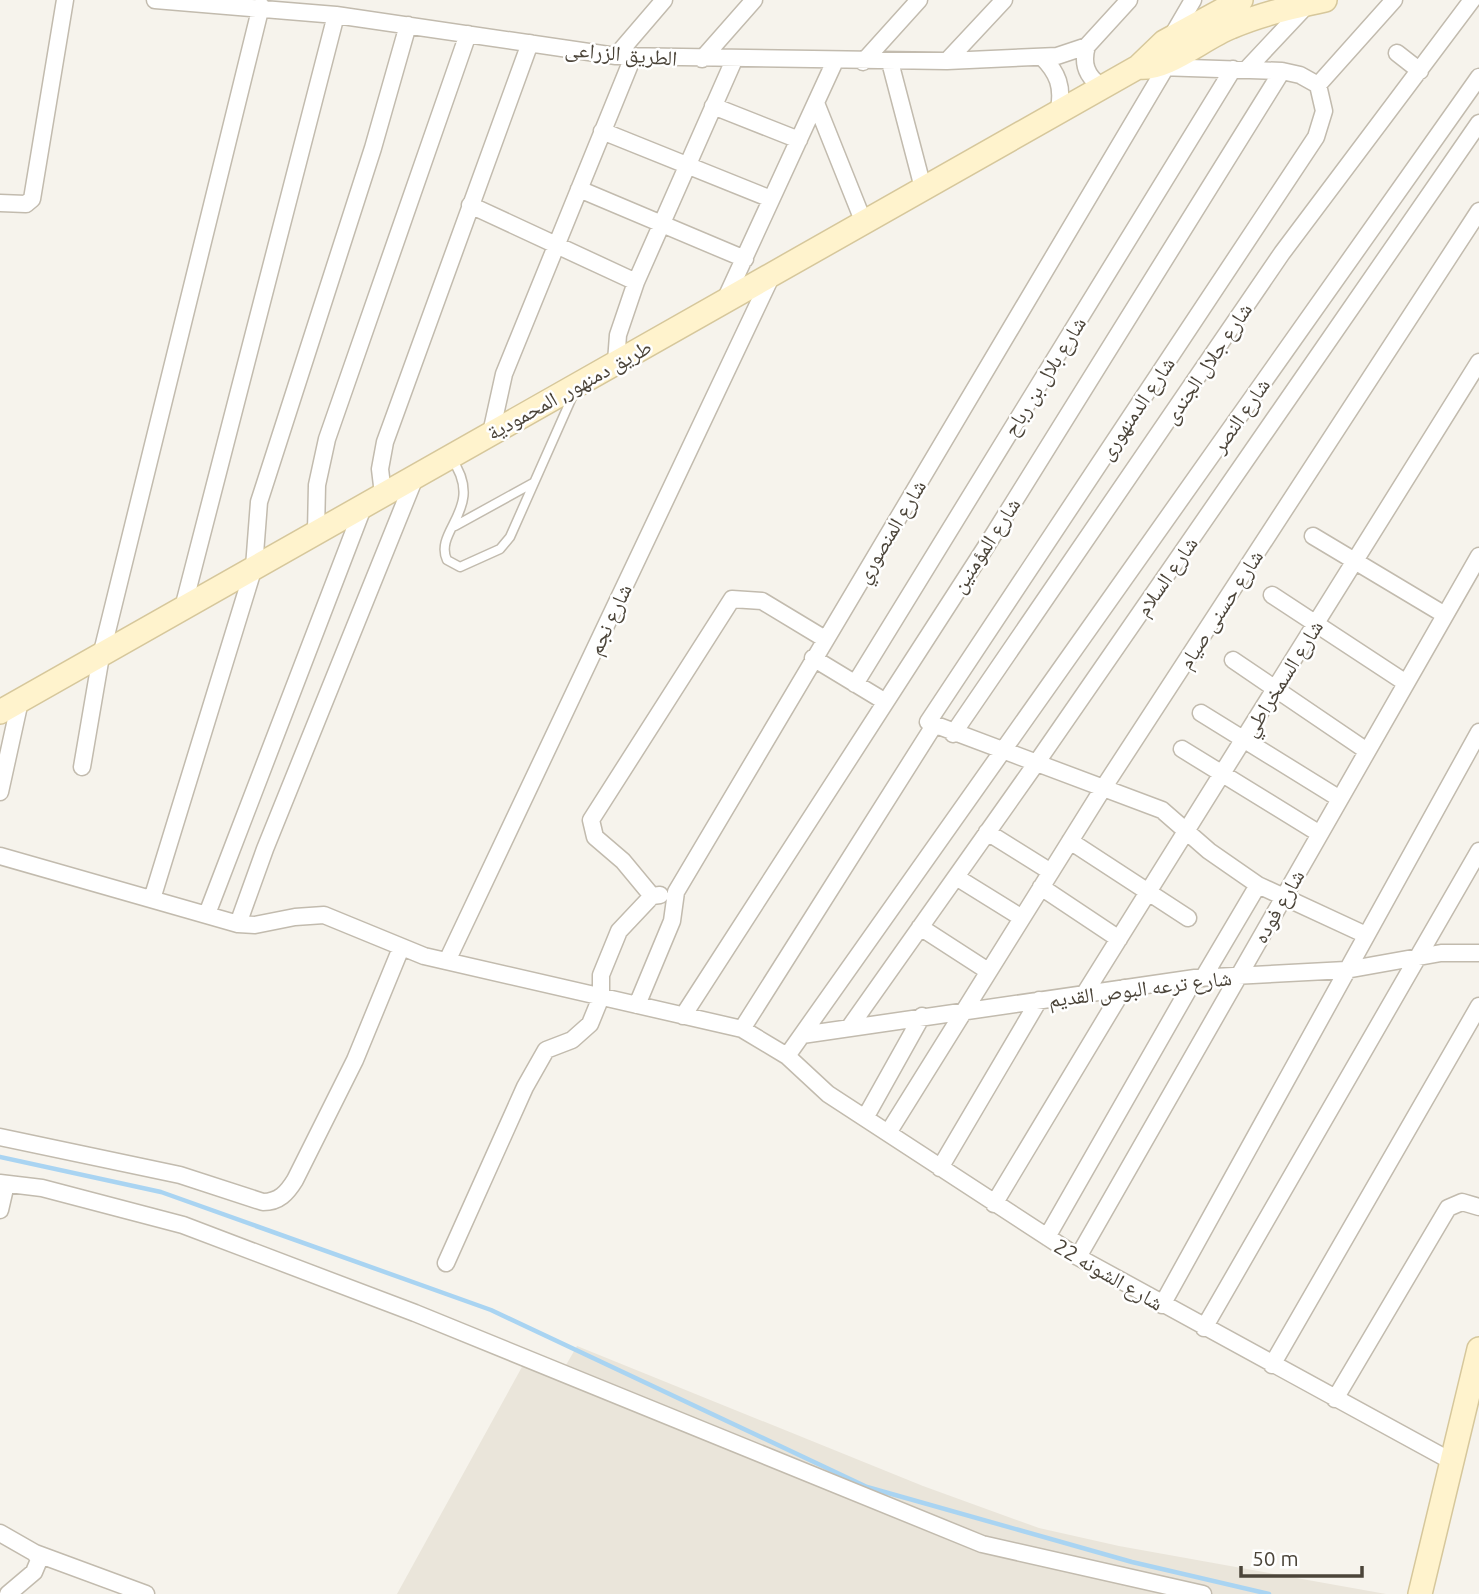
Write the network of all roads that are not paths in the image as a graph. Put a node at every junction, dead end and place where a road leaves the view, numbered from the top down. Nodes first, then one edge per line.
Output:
1 (65, 0) edge
2 (155, 0) edge
3 (664, 0) edge
4 (754, 0) edge
5 (919, 0) edge
6 (1004, 0) edge
7 (1129, 0) edge
8 (1194, 0) edge
9 (1241, 0) edge
10 (1394, 0) edge
11 (1472, 0) edge
12 (214, 1) edge
13 (1316, 2) edge
14 (283, 4) edge
15 (261, 6) junction
16 (337, 15) junction
17 (408, 25) junction
18 (468, 34) junction
19 (1172, 36) junction
20 (530, 43) junction
21 (1087, 46) junction
22 (1397, 53) dead end
23 (624, 57) junction
24 (1042, 57) junction
25 (702, 59) junction
26 (734, 60) junction
27 (835, 61) junction
28 (947, 61) junction
29 (863, 62) junction
30 (890, 62) junction
31 (1154, 67) junction
32 (1240, 69) junction
33 (1282, 71) junction
34 (1420, 71) junction
35 (1479, 77) edge
36 (1318, 85) junction
37 (1101, 86) junction
38 (816, 103) junction
39 (713, 106) junction
40 (1059, 109) junction
41 (1479, 122) edge
42 (603, 131) junction
43 (799, 140) junction
44 (686, 165) junction
45 (923, 188) junction
46 (579, 189) junction
47 (771, 199) junction
48 (0, 203) edge
49 (470, 205) junction
50 (1479, 211) edge
51 (661, 223) junction
52 (864, 223) junction
53 (556, 244) junction
54 (745, 259) junction
55 (771, 277) junction
56 (636, 282) junction
57 (724, 302) junction
58 (616, 362) junction
59 (1479, 362) edge
60 (578, 384) junction
61 (491, 433) junction
62 (450, 456) junction
63 (416, 475) junction
64 (533, 483) junction
65 (373, 499) junction
66 (455, 526) junction
67 (317, 532) junction
68 (1313, 536) dead end
69 (1479, 556) edge
70 (1355, 561) junction
71 (254, 567) junction
72 (1272, 595) dead end
73 (183, 608) junction
74 (1445, 615) junction
75 (1316, 624) junction
76 (825, 639) junction
77 (101, 656) junction
78 (813, 658) junction
79 (1233, 660) dead end
80 (1406, 683) junction
81 (855, 684) junction
82 (1275, 689) junction
83 (20, 701) junction
84 (884, 701) junction
85 (0, 712) edge
86 (1201, 713) dead end
87 (931, 726) junction
88 (1479, 732) edge
89 (953, 734) junction
90 (1244, 740) junction
91 (1182, 749) dead end
92 (1367, 751) junction
93 (1002, 752) junction
94 (1035, 765) junction
95 (82, 767) dead end
96 (1222, 774) junction
97 (1102, 790) junction
98 (0, 792) edge
99 (1340, 799) junction
100 (1188, 831) junction
101 (987, 832) junction
102 (1320, 834) junction
103 (1070, 841) junction
104 (1479, 851) edge
105 (0, 856) edge
106 (1051, 872) junction
107 (956, 877) junction
108 (1258, 884) junction
109 (1041, 887) junction
110 (676, 892) junction
111 (1149, 892) junction
112 (652, 897) junction
113 (1284, 897) junction
114 (152, 899) junction
115 (207, 914) junction
116 (1022, 918) junction
117 (1188, 918) dead end
118 (238, 924) junction
119 (920, 927) junction
120 (1366, 935) junction
121 (1119, 939) junction
122 (401, 948) junction
123 (1479, 953) edge
124 (1421, 956) junction
125 (447, 961) junction
126 (1346, 970) junction
127 (988, 971) junction
128 (1238, 976) junction
129 (1199, 978) junction
130 (1124, 988) junction
131 (1085, 993) junction
132 (601, 997) junction
133 (1040, 1000) junction
134 (636, 1005) junction
135 (1479, 1006) edge
136 (964, 1010) junction
137 (683, 1016) junction
138 (922, 1016) junction
139 (849, 1028) junction
140 (742, 1029) junction
141 (802, 1035) junction
142 (787, 1056) junction
143 (865, 1118) junction
144 (888, 1133) junction
145 (0, 1137) edge
146 (940, 1168) junction
147 (3, 1183) edge
148 (995, 1204) junction
149 (1479, 1206) edge
150 (0, 1210) edge
151 (1047, 1237) junction
152 (1078, 1257) junction
153 (446, 1263) dead end
154 (1162, 1305) junction
155 (1204, 1328) junction
156 (1479, 1349) edge
157 (1272, 1365) junction
158 (1335, 1399) junction
159 (1451, 1461) junction
160 (0, 1533) edge
161 (35, 1553) junction
162 (8, 1594) edge
163 (146, 1594) edge
164 (1203, 1594) edge
165 (1420, 1594) edge

1 - 48 street
2 - 12 street, الطريق الزراعى
3 - 23 street
4 - 25 street
5 - 29 street
6 - 28 street
7 - 21 street
8 - 19 street
9 - 19 main road
10 - 36 street
11 - 34 street, شارع جلال الجندى
12 - 15 street, الطريق الزراعى
13 - 31 main road
13 - 32 street, شارع بلال بن رباح
14 - 15 street, الطريق الزراعى
14 - 16 street, الطريق الزراعى
15 - 77 street
16 - 17 street, الطريق الزراعى
16 - 73 street
17 - 18 street, الطريق الزراعى
17 - 71 street
18 - 20 street, الطريق الزراعى
18 - 67 street
19 - 31 main road
20 - 23 street, الطريق الزراعى
20 - 49 street
21 - 24 street, الطريق الزراعى
21 - 37 street
22 - 34 street
23 - 25 street, الطريق الزراعى
23 - 42 street
24 - 28 street, الطريق الزراعى
24 - 40 street
25 - 26 street, الطريق الزراعى
26 - 27 street, الطريق الزراعى
26 - 39 street
27 - 29 street, الطريق الزراعى
27 - 38 street
28 - 30 street, الطريق الزراعى
29 - 30 street, الطريق الزراعى
30 - 45 street
31 - 32 street
31 - 37 main road, طريق دمنهور, المحمودية
31 - 76 street, شارع المنصوري
32 - 33 street
32 - 81 street, شارع بلال بن رباح
33 - 36 street
33 - 84 street, شارع المؤمنين
34 - 89 street, شارع جلال الجندى
35 - 93 street, شارع النصر
36 - 87 street, شارع الدمنهورى
37 - 40 main road, طريق دمنهور, المحمودية
38 - 43 street
38 - 52 street
39 - 43 street
39 - 44 street
40 - 45 main road, طريق دمنهور, المحمودية
41 - 94 street, شارع السلام
42 - 44 street
42 - 46 street
43 - 47 street
44 - 47 street
44 - 51 street
45 - 52 main road, طريق دمنهور, المحمودية
46 - 51 street
46 - 53 street
47 - 54 street
49 - 53 street
49 - 65 street
50 - 97 street, شارع حسنى صيام
51 - 54 street
51 - 56 street
52 - 55 main road, طريق دمنهور, المحمودية
53 - 56 street
53 - 61 street
54 - 57 street
55 - 57 main road, طريق دمنهور, المحمودية
55 - 125 street, شارع نجم
56 - 58 street
57 - 58 main road, طريق دمنهور, المحمودية
58 - 60 main road, طريق دمنهور, المحمودية
59 - 70 street, شارع السمخراطي
60 - 61 main road, طريق دمنهور, المحمودية
60 - 64 lane
61 - 62 main road, طريق دمنهور, المحمودية
62 - 63 main road, طريق دمنهور, المحمودية
62 - 66 lane
63 - 65 main road, طريق دمنهور, المحمودية
63 - 118 street
64 - 66 lane
64 - 66 lane
65 - 67 main road, طريق دمنهور, المحمودية
65 - 115 street
67 - 71 main road, طريق دمنهور, المحمودية
68 - 70 street
69 - 74 street, شارع فوده
70 - 74 street
70 - 75 street, شارع السمخراطي
71 - 73 main road, طريق دمنهور, المحمودية
71 - 114 street
72 - 75 street
73 - 77 main road, طريق دمنهور, المحمودية
74 - 80 street, شارع فوده
75 - 80 street
75 - 82 street, شارع السمخراطي
76 - 78 street, شارع المنصوري
76 - 112 street
77 - 83 main road, طريق دمنهور, المحمودية
77 - 95 street
78 - 81 street
78 - 110 street, شارع المنصوري
79 - 82 street
80 - 92 street, شارع فوده
81 - 84 street
82 - 90 street, شارع السمخراطي
82 - 92 street
83 - 85 main road, طريق دمنهور, المحمودية
83 - 98 street
84 - 137 street, شارع المؤمنين
86 - 90 street
87 - 89 street
87 - 140 street, شارع الدمنهورى
88 - 120 street
89 - 93 street
90 - 96 street, شارع السمخراطي
90 - 99 street
91 - 96 street
92 - 99 street, شارع فوده
93 - 94 street
93 - 141 street, شارع النصر
94 - 97 street
94 - 101 street, شارع السلام
96 - 100 street, شارع السمخراطي
96 - 102 street
97 - 100 street
97 - 103 street, شارع حسنى صيام
99 - 102 street, شارع فوده
100 - 108 street
100 - 111 street, شارع السمخراطي
101 - 106 street
101 - 107 street, شارع السلام
102 - 113 street, شارع فوده
103 - 106 street, شارع حسنى صيام
103 - 111 street
104 - 124 street
105 - 114 street
106 - 109 street, شارع حسنى صيام
107 - 116 street
107 - 119 street, شارع السلام
108 - 113 street
108 - 129 street, شارع فوده
109 - 116 street, شارع حسنى صيام
109 - 121 street
110 - 112 street
110 - 134 street, شارع المنصوري
111 - 117 street
111 - 121 street, شارع السمخراطي
112 - 132 street
113 - 120 street
113 - 128 street, شارع فوده
114 - 115 street
115 - 118 street
116 - 127 street, شارع حسنى صيام
118 - 122 street, شارع الشونه 22
119 - 127 street
119 - 139 street, شارع السلام
120 - 126 street
121 - 131 street, شارع السمخراطي
122 - 125 street, شارع الشونه 22
122 - 145 street
123 - 124 street, شارع ترعه البوص القديم
124 - 126 street, شارع ترعه البوص القديم
124 - 155 street
125 - 132 street, شارع الشونه 22
126 - 128 street, شارع ترعه البوص القديم
126 - 154 street
127 - 136 street, شارع حسنى صيام
128 - 129 street, شارع ترعه البوص القديم
128 - 152 street, شارع فوده
129 - 130 street, شارع ترعه البوص القديم
129 - 151 street, شارع فوده
130 - 131 street, شارع ترعه البوص القديم
130 - 148 street
131 - 133 street, شارع ترعه البوص القديم
132 - 134 street, شارع الشونه 22
132 - 153 street
133 - 136 street, شارع ترعه البوص القديم
133 - 146 street
134 - 137 street, شارع الشونه 22
135 - 157 street
136 - 138 street, شارع ترعه البوص القديم
136 - 144 street, شارع حسنى صيام
137 - 140 street, شارع الشونه 22
138 - 139 street, شارع ترعه البوص القديم
138 - 143 street
139 - 141 street, شارع ترعه البوص القديم
140 - 142 street, شارع الشونه 22
141 - 142 street, شارع النصر
142 - 143 street, شارع الشونه 22
143 - 144 street, شارع الشونه 22
144 - 146 street, شارع الشونه 22
146 - 148 street, شارع الشونه 22
147 - 150 street
147 - 164 street
148 - 151 street, شارع الشونه 22
149 - 158 street
151 - 152 street, شارع الشونه 22
152 - 154 street, شارع الشونه 22
154 - 155 street, شارع الشونه 22
155 - 157 street, شارع الشونه 22
156 - 159 main road
157 - 158 street, شارع الشونه 22
158 - 159 street, شارع الشونه 22
159 - 165 main road
160 - 161 street
161 - 162 street
161 - 163 street

